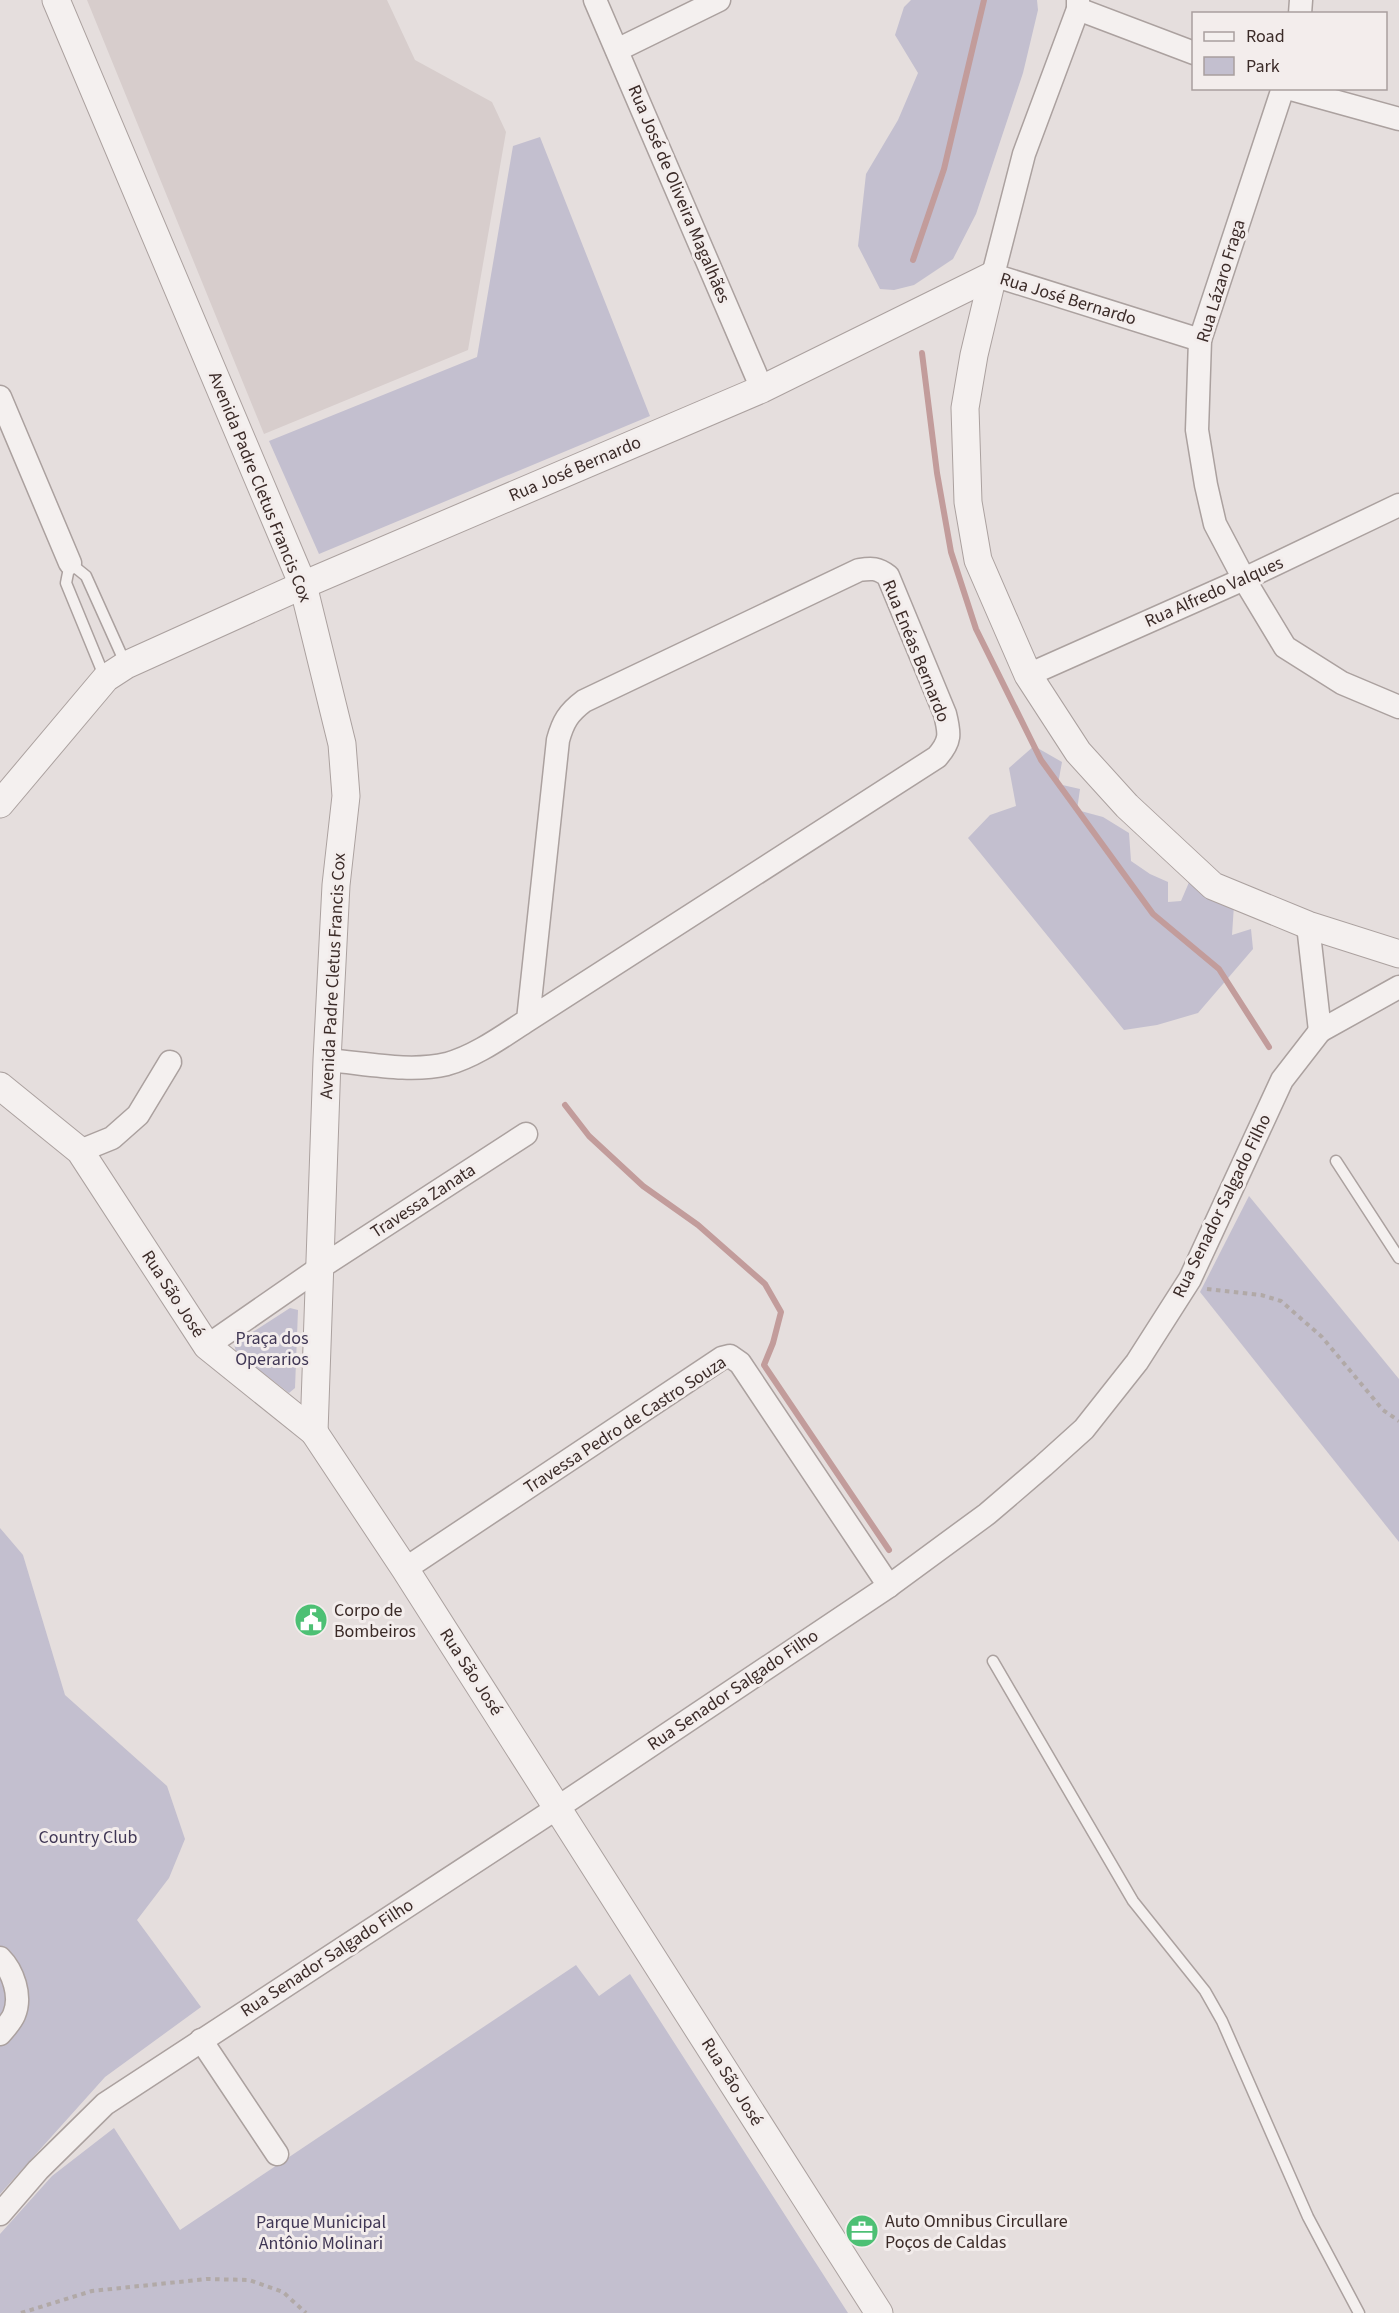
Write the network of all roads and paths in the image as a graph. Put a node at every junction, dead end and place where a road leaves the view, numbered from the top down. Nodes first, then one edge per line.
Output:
1 (56, 0) edge
2 (595, 0) edge
3 (719, 0) edge
4 (1078, 4) edge
5 (617, 50) junction
6 (1192, 52) edge
7 (1284, 90) edge
8 (1292, 90) edge
9 (1399, 119) edge
10 (993, 275) junction
11 (1200, 340) junction
12 (762, 388) junction
13 (0, 397) edge
14 (1399, 505) edge
15 (70, 562) junction
16 (1244, 579) junction
17 (303, 585) junction
18 (116, 672) junction
19 (1028, 675) junction
20 (1399, 707) edge
21 (0, 804) edge
22 (1308, 925) junction
23 (1399, 954) edge
24 (1399, 987) edge
25 (528, 1020) junction
26 (1320, 1031) junction
27 (327, 1060) junction
28 (170, 1062) dead end
29 (0, 1086) edge
30 (526, 1134) dead end
31 (80, 1151) junction
32 (1336, 1161) dead end
33 (1399, 1258) edge
34 (321, 1267) junction
35 (1185, 1287) junction
36 (207, 1346) junction
37 (1399, 1421) edge
38 (314, 1432) junction
39 (405, 1569) junction
40 (890, 1586) junction
41 (993, 1661) dead end
42 (557, 1808) junction
43 (0, 1958) edge
44 (0, 2034) edge
45 (201, 2040) junction
46 (277, 2154) dead end
47 (0, 2214) edge
48 (21, 2313) edge
49 (306, 2313) edge
50 (879, 2313) edge
51 (1359, 2313) edge

1 - 17 street, Avenida Padre Cletus Francis Cox
2 - 5 street, Rua José de Oliveira Magalhães
3 - 5 street
4 - 6 street
4 - 10 street
5 - 12 street, Rua José de Oliveira Magalhães
7 - 11 street, Rua Lázaro Fraga
8 - 9 street
10 - 11 street, Rua José Bernardo
10 - 12 street, Rua José Bernardo
10 - 19 street
11 - 16 street, Rua Lázaro Fraga
12 - 17 street, Rua José Bernardo
13 - 15 street
14 - 16 street, Rua Alfredo Valques
15 - 18 lane
15 - 18 lane
16 - 19 street, Rua Alfredo Valques
16 - 20 street, Rua Lázaro Fraga
17 - 18 street, Rua José Bernardo
17 - 27 street, Avenida Padre Cletus Francis Cox
18 - 21 street, Rua José Bernardo
19 - 22 street
22 - 23 street
22 - 26 street
24 - 26 street
25 - 25 street, Rua Enéas Bernardo
25 - 27 street, Rua Enéas Bernardo
26 - 35 street, Rua Senador Salgado Filho
27 - 34 street, Avenida Padre Cletus Francis Cox
28 - 31 street
29 - 31 street, Rua São José
30 - 34 street, Travessa Zanata
31 - 36 street, Rua São José
32 - 33 lane
34 - 36 street
34 - 38 street, Avenida Padre Cletus Francis Cox
35 - 37 path
35 - 40 street, Rua Senador Salgado Filho
36 - 38 street, Rua São José
38 - 39 street, Rua São José
39 - 40 street, Travessa Pedro de Castro Souza
39 - 42 street, Rua São José
40 - 42 street, Rua Senador Salgado Filho
41 - 51 lane
42 - 45 street, Rua Senador Salgado Filho
42 - 50 street, Rua São José
43 - 44 street
45 - 46 street
45 - 47 street, Rua Senador Salgado Filho
48 - 49 path

